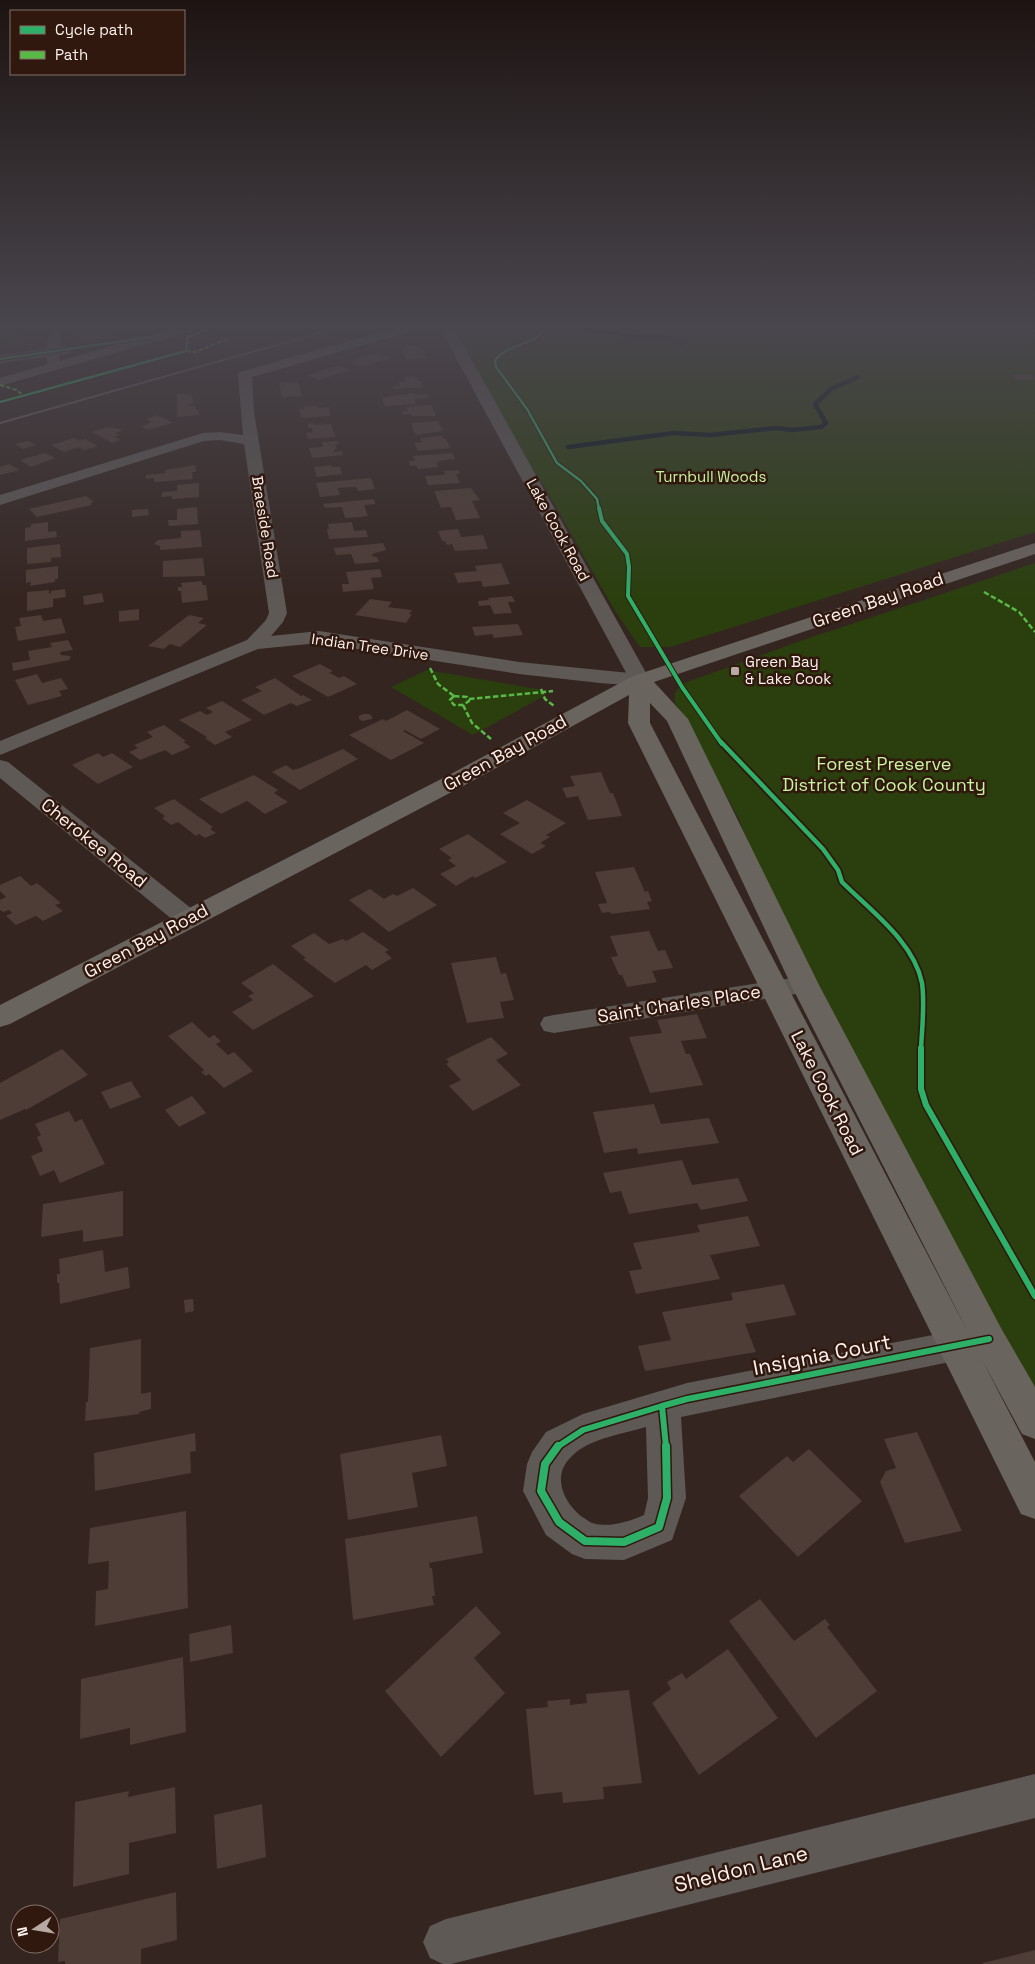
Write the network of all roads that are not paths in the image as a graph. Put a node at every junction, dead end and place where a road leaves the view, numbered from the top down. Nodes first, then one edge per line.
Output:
1 (236, 420) edge
2 (248, 420) edge
3 (497, 420) edge
4 (203, 437) junction
5 (252, 441) junction
6 (0, 500) edge
7 (1035, 548) edge
8 (278, 612) junction
9 (318, 637) junction
10 (254, 644) junction
11 (640, 680) junction
12 (0, 749) edge
13 (0, 767) edge
14 (188, 919) junction
15 (804, 984) junction
16 (775, 989) junction
17 (0, 1017) edge
18 (554, 1024) dead end
19 (972, 1342) junction
20 (662, 1406) dead end
21 (1035, 1422) edge
22 (1035, 1502) edge
23 (1035, 1796) edge
24 (446, 1942) dead end

1 - 4 street
2 - 5 street, Braeside Road
3 - 11 street, Lake Cook Road
4 - 5 street
4 - 6 street
5 - 8 street, Braeside Road
7 - 11 main road, Green Bay Road
8 - 9 street
8 - 10 street
9 - 10 street, Indian Tree Drive
9 - 11 street, Indian Tree Drive
10 - 12 street, Indian Tree Drive
11 - 14 main road, Green Bay Road
11 - 15 main road, Lake Cook Road
11 - 16 main road, Lake Cook Road
13 - 14 street, Cherokee Road
14 - 17 main road, Green Bay Road
15 - 16 street, Saint Charles Place
15 - 19 main road, Lake Cook Road
16 - 18 street, Saint Charles Place
16 - 19 main road, Lake Cook Road
19 - 20 street, Insignia Court
19 - 21 main road, Lake Cook Road
19 - 22 main road, Lake Cook Road
23 - 24 street, Sheldon Lane

